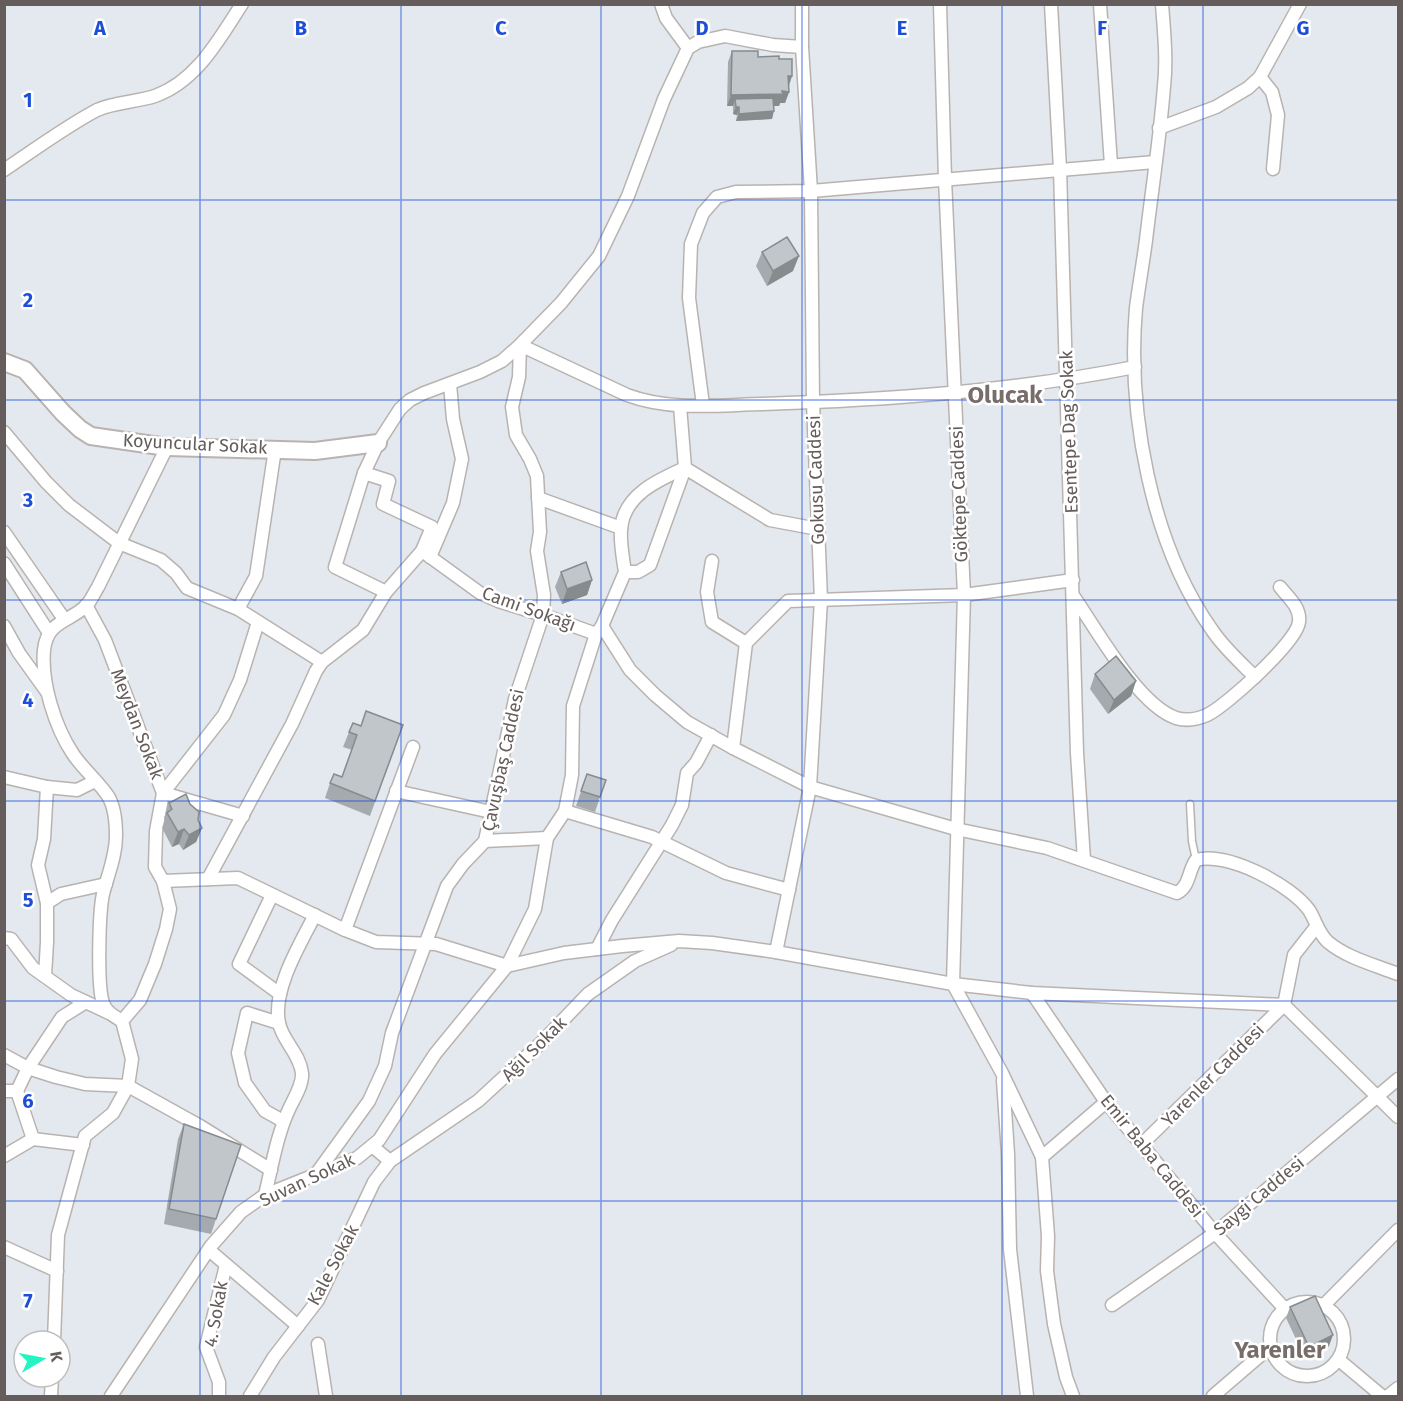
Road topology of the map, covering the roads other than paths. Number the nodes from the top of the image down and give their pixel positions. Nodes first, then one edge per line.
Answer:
1 (242, 4) edge
2 (661, 4) edge
3 (802, 4) edge
4 (940, 4) edge
5 (1051, 4) edge
6 (1100, 4) edge
7 (1162, 4) edge
8 (1300, 4) edge
9 (802, 47) junction
10 (688, 48) junction
11 (1260, 77) junction
12 (1159, 128) junction
13 (1155, 162) junction
14 (1111, 165) junction
15 (1060, 169) junction
16 (4, 170) edge
17 (1273, 170) dead end
18 (945, 179) junction
19 (811, 191) junction
20 (520, 345) junction
21 (4, 362) edge
22 (1135, 368) junction
23 (1067, 380) junction
24 (450, 384) junction
25 (955, 392) junction
26 (813, 402) junction
27 (703, 405) junction
28 (680, 406) junction
29 (4, 432) edge
30 (378, 443) junction
31 (167, 447) junction
32 (275, 449) junction
33 (685, 468) junction
34 (364, 473) junction
35 (538, 498) junction
36 (621, 528) junction
37 (818, 529) junction
38 (4, 532) edge
39 (119, 543) junction
40 (426, 554) junction
41 (712, 561) dead end
42 (4, 563) edge
43 (625, 572) junction
44 (1073, 580) junction
45 (1280, 587) dead end
46 (386, 592) junction
47 (964, 595) junction
48 (1074, 596) junction
49 (821, 600) junction
50 (86, 606) junction
51 (238, 609) junction
52 (543, 615) junction
53 (64, 619) junction
54 (258, 622) junction
55 (5, 627) edge
56 (599, 630) junction
57 (49, 633) junction
58 (746, 643) junction
59 (322, 662) junction
60 (1255, 677) junction
61 (50, 695) junction
62 (711, 735) junction
63 (412, 747) dead end
64 (733, 748) junction
65 (4, 777) edge
66 (94, 781) junction
67 (810, 787) junction
68 (47, 788) junction
69 (396, 791) junction
70 (163, 793) junction
71 (1190, 804) dead end
72 (565, 811) junction
73 (491, 812) junction
74 (243, 816) junction
75 (956, 829) junction
76 (547, 838) junction
77 (486, 841) junction
78 (662, 842) junction
79 (1084, 860) junction
80 (1196, 860) junction
81 (208, 879) junction
82 (163, 881) junction
83 (106, 884) junction
84 (789, 890) junction
85 (272, 895) junction
86 (47, 903) junction
87 (315, 915) junction
88 (1316, 927) junction
89 (345, 930) junction
90 (4, 938) edge
91 (679, 941) junction
92 (425, 943) junction
93 (597, 949) junction
94 (776, 952) junction
95 (507, 966) junction
96 (1398, 974) edge
97 (45, 976) junction
98 (953, 984) junction
99 (1032, 993) junction
100 (280, 994) junction
101 (86, 1002) junction
102 (1284, 1005) junction
103 (110, 1013) junction
104 (122, 1021) junction
105 (279, 1023) junction
106 (4, 1055) edge
107 (28, 1068) junction
108 (1002, 1073) junction
109 (1398, 1079) edge
110 (128, 1086) junction
111 (11, 1091) edge
112 (1379, 1096) junction
113 (1106, 1102) junction
114 (1398, 1117) edge
115 (283, 1121) junction
116 (33, 1139) junction
117 (1142, 1144) junction
118 (82, 1145) junction
119 (372, 1146) junction
120 (4, 1156) edge
121 (1042, 1157) junction
122 (390, 1161) junction
123 (271, 1170) junction
124 (314, 1177) junction
125 (265, 1195) junction
126 (1398, 1230) edge
127 (1215, 1233) junction
128 (4, 1247) edge
129 (209, 1250) junction
130 (226, 1265) junction
131 (57, 1271) junction
132 (1112, 1305) dead end
133 (1324, 1305) junction
134 (1285, 1309) junction
135 (298, 1326) junction
136 (55, 1329) edge
137 (318, 1344) dead end
138 (1270, 1347) junction
139 (1339, 1360) junction
140 (1398, 1388) edge
141 (111, 1396) edge
142 (219, 1396) edge
143 (250, 1396) edge
144 (326, 1396) edge
145 (1027, 1396) edge
146 (1073, 1396) edge
147 (1212, 1396) edge
148 (1382, 1396) edge
149 (1388, 1396) edge

1 - 16 street
2 - 10 street
3 - 9 street, Gokusu Caddesi
4 - 18 street, Göktepe Caddesi
5 - 15 street, Esentepe Dag Sokak
6 - 14 street
7 - 12 street
8 - 11 street
9 - 10 street
9 - 19 street, Gokusu Caddesi
10 - 20 street
11 - 12 street
11 - 17 street
12 - 13 street
13 - 14 street
13 - 22 street
14 - 15 street
15 - 18 street
15 - 23 street, Esentepe Dag Sokak
18 - 19 street
18 - 25 street, Göktepe Caddesi
19 - 26 street, Gokusu Caddesi
19 - 27 street
20 - 24 street
20 - 28 street
20 - 35 street, Çavuşbaş Caddesi
21 - 31 street, Koyuncular Sokak
22 - 23 street
22 - 60 street
23 - 25 street
23 - 44 street, Esentepe Dag Sokak
24 - 30 street
24 - 40 street
25 - 26 street
25 - 47 street, Göktepe Caddesi
26 - 27 street
26 - 37 street, Gokusu Caddesi
27 - 28 street
28 - 33 street
29 - 39 street
30 - 32 street, Koyuncular Sokak
30 - 34 street
31 - 32 street, Koyuncular Sokak
31 - 39 street
32 - 51 street
33 - 36 street
33 - 37 street
33 - 43 street
34 - 40 street
34 - 46 street
35 - 36 street
35 - 52 street, Çavuşbaş Caddesi
36 - 43 street
37 - 49 street, Gokusu Caddesi
38 - 53 street
39 - 50 street
39 - 51 street
40 - 46 street
40 - 52 street, Cami Sokağı
41 - 58 street
42 - 57 street
43 - 56 street
44 - 47 street
44 - 48 street, Esentepe Dag Sokak
45 - 60 street
46 - 59 street
47 - 49 street
47 - 75 street, Göktepe Caddesi
48 - 60 street
48 - 79 street, Esentepe Dag Sokak
49 - 58 street
49 - 67 street, Gokusu Caddesi
50 - 53 street
50 - 70 street, Meydan Sokak
51 - 54 street
52 - 56 street, Cami Sokağı
52 - 73 street, Çavuşbaş Caddesi
53 - 57 street
54 - 59 street
54 - 70 street
55 - 61 street
56 - 62 street
56 - 72 street
57 - 61 street
58 - 64 street
59 - 74 street
61 - 66 street
62 - 64 street
62 - 78 street
63 - 69 street
64 - 67 street
65 - 68 street
66 - 68 street
66 - 83 street
67 - 75 street
67 - 84 street, Gokusu Caddesi
68 - 86 street
69 - 73 street
69 - 89 street
70 - 74 street
70 - 82 street, Meydan Sokak
71 - 80 lane
72 - 76 street
72 - 78 street
73 - 77 street, Çavuşbaş Caddesi
74 - 81 street
75 - 79 street
75 - 98 street, Göktepe Caddesi
76 - 77 street
76 - 95 street, Suvan Sokak
77 - 92 street, Çavuşbaş Caddesi
78 - 84 street
78 - 93 street
79 - 80 street
80 - 88 street
81 - 82 street
81 - 85 street
82 - 104 street, Meydan Sokak
83 - 86 street
83 - 103 street
84 - 94 street, Gokusu Caddesi
85 - 87 street
85 - 100 street
86 - 97 street
87 - 89 street
87 - 100 street
88 - 96 street
88 - 102 street
89 - 92 street
90 - 97 street
91 - 93 street
91 - 94 street
91 - 122 street, Ağıl Sokak
92 - 95 street
92 - 124 street, Çavuşbaş Caddesi
93 - 95 street
94 - 98 street
95 - 119 street, Suvan Sokak
97 - 101 street
98 - 99 street
98 - 108 street
99 - 102 street
99 - 113 street, Emir Baba Caddesi
100 - 105 street
101 - 103 street
101 - 107 street
102 - 112 street
102 - 117 street, Yarenler Caddesi
103 - 104 street
104 - 110 street
105 - 115 street
105 - 115 street
106 - 107 street
107 - 110 street
107 - 111 street
108 - 121 street
108 - 145 street
109 - 112 street, Saygi Caddesi
110 - 118 street
110 - 123 street
111 - 116 street
112 - 114 street
112 - 127 street, Saygi Caddesi
113 - 117 street, Emir Baba Caddesi
113 - 121 street
115 - 123 street
116 - 118 street
116 - 120 street
117 - 127 street, Emir Baba Caddesi
118 - 131 street
119 - 122 street
119 - 124 street, Suvan Sokak
121 - 146 street
122 - 135 street, Kale Sokak
123 - 125 street
124 - 125 street, Suvan Sokak
125 - 129 street, Suvan Sokak
126 - 133 street
127 - 132 street, Saygi Caddesi
127 - 134 street, Emir Baba Caddesi
128 - 131 street
129 - 130 street
129 - 141 street, Suvan Sokak
130 - 135 street
130 - 142 street, 4. Sokak
131 - 136 street
133 - 134 street
133 - 139 street
134 - 138 street
135 - 143 street, Kale Sokak
137 - 144 street
138 - 139 street
138 - 147 street
139 - 148 street
140 - 149 street

